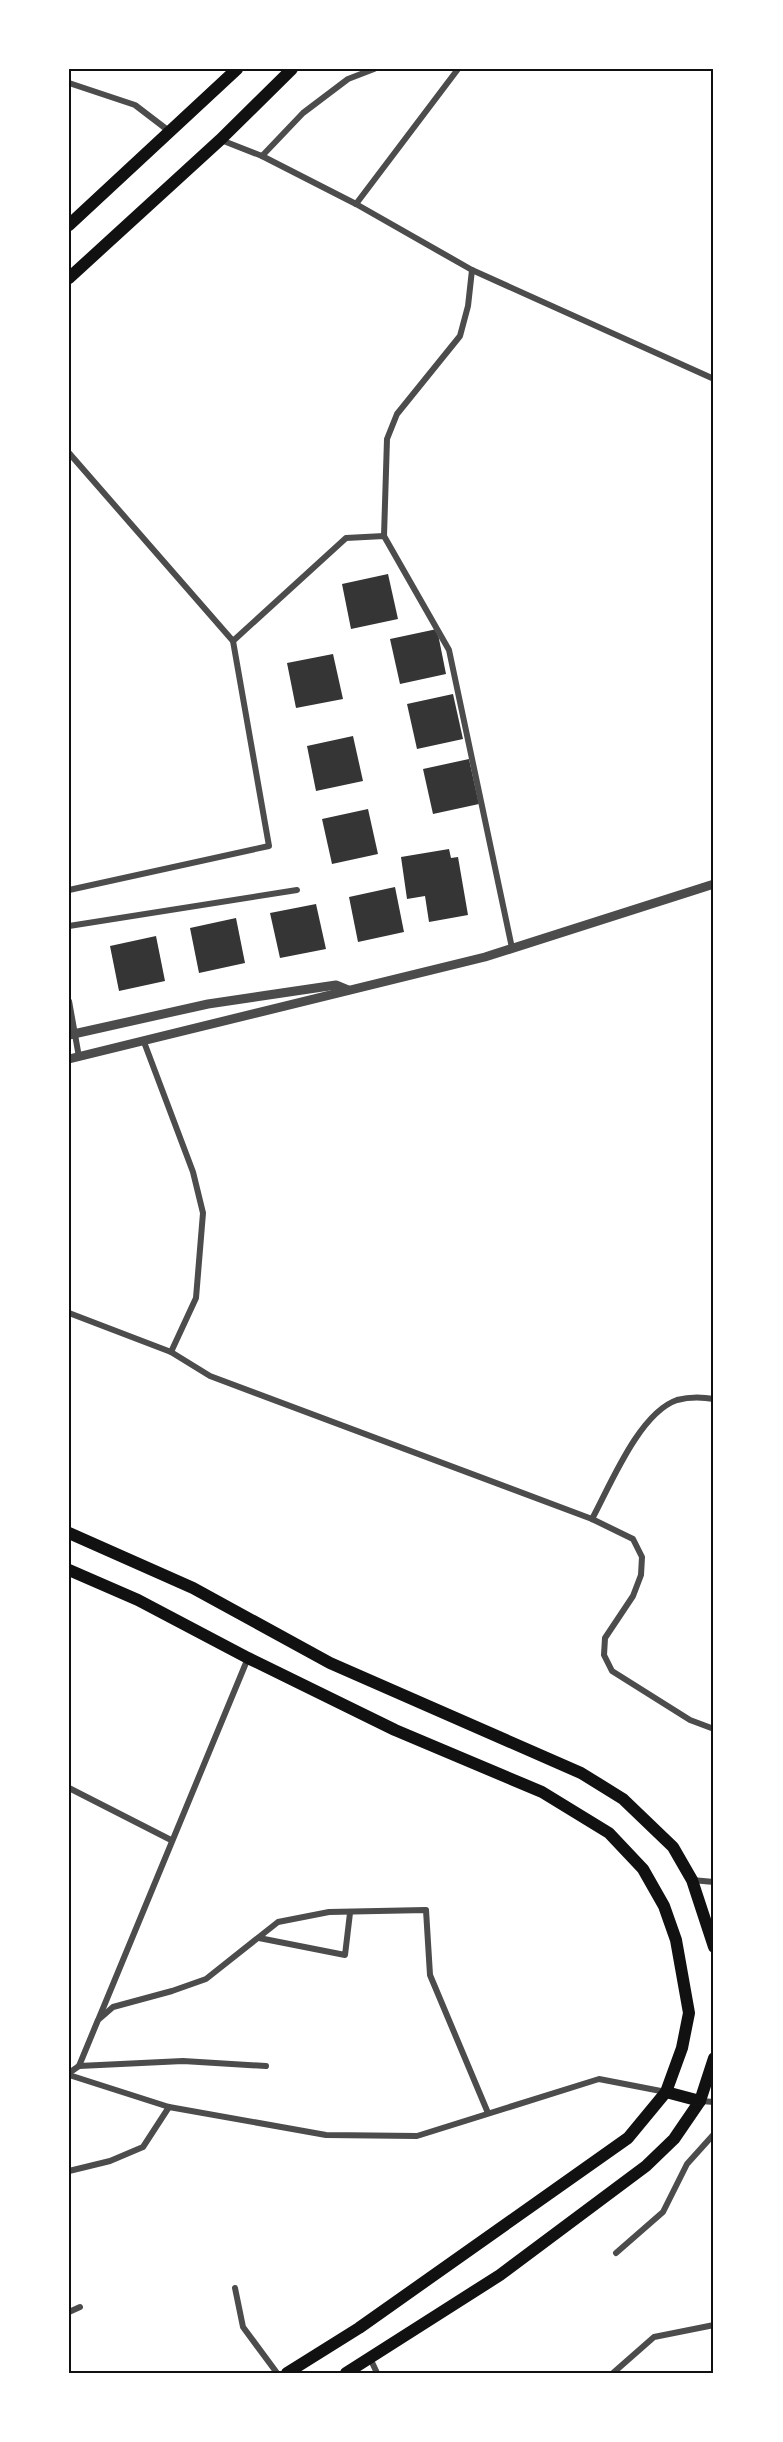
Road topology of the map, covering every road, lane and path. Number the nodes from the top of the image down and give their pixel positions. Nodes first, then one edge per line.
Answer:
1 (237, 69) edge
2 (292, 69) edge
3 (374, 69) edge
4 (458, 69) edge
5 (69, 83) edge
6 (169, 131) junction
7 (220, 140) junction
8 (262, 156) junction
9 (356, 204) junction
10 (69, 225) edge
11 (472, 270) junction
12 (69, 278) edge
13 (714, 379) edge
14 (69, 453) edge
15 (384, 536) junction
16 (233, 641) junction
17 (714, 884) edge
18 (69, 890) edge
19 (297, 890) dead end
20 (69, 926) edge
21 (512, 948) junction
22 (348, 990) junction
23 (69, 1001) edge
24 (72, 1035) edge
25 (144, 1042) junction
26 (74, 1058) edge
27 (69, 1313) edge
28 (171, 1352) junction
29 (714, 1399) edge
30 (592, 1519) junction
31 (69, 1533) edge
32 (69, 1570) edge
33 (248, 1658) junction
34 (714, 1729) edge
35 (69, 1788) edge
36 (171, 1840) junction
37 (692, 1880) junction
38 (714, 1882) edge
39 (350, 1913) junction
40 (260, 1938) junction
41 (714, 1947) edge
42 (98, 2020) junction
43 (714, 2058) edge
44 (79, 2066) junction
45 (266, 2066) dead end
46 (69, 2074) edge
47 (666, 2092) junction
48 (700, 2101) junction
49 (714, 2102) edge
50 (169, 2107) junction
51 (488, 2113) junction
52 (714, 2134) edge
53 (69, 2171) edge
54 (616, 2253) dead end
55 (235, 2288) dead end
56 (80, 2307) dead end
57 (69, 2312) edge
58 (714, 2325) edge
59 (370, 2357) junction
60 (277, 2373) edge
61 (287, 2373) edge
62 (346, 2373) edge
63 (377, 2373) edge
64 (613, 2373) edge

1 - 6 main road
2 - 7 main road
3 - 8 street
4 - 9 street
5 - 6 street
6 - 10 main road
7 - 8 street
7 - 12 main road
8 - 9 street
9 - 11 street
11 - 13 street
11 - 15 street
14 - 16 street
15 - 16 street
15 - 21 street
16 - 18 street
17 - 21 street
19 - 20 street
21 - 22 street
22 - 24 street
22 - 25 street
23 - 24 street
24 - 26 street
25 - 26 street
25 - 28 street
27 - 28 street
28 - 30 street
29 - 30 street
30 - 34 street
31 - 37 main road
32 - 33 main road
33 - 36 street
33 - 47 main road
35 - 36 street
36 - 42 street
37 - 38 street
37 - 41 main road
39 - 40 street
39 - 40 street
39 - 51 street
40 - 42 street
42 - 44 street
43 - 48 main road
44 - 45 street
44 - 46 street
46 - 50 street
47 - 48 main road
47 - 51 street
47 - 61 main road
48 - 49 street
48 - 59 main road
50 - 51 street
50 - 53 street
52 - 54 street
55 - 60 street
56 - 57 street
58 - 64 street
59 - 62 main road
59 - 63 street

